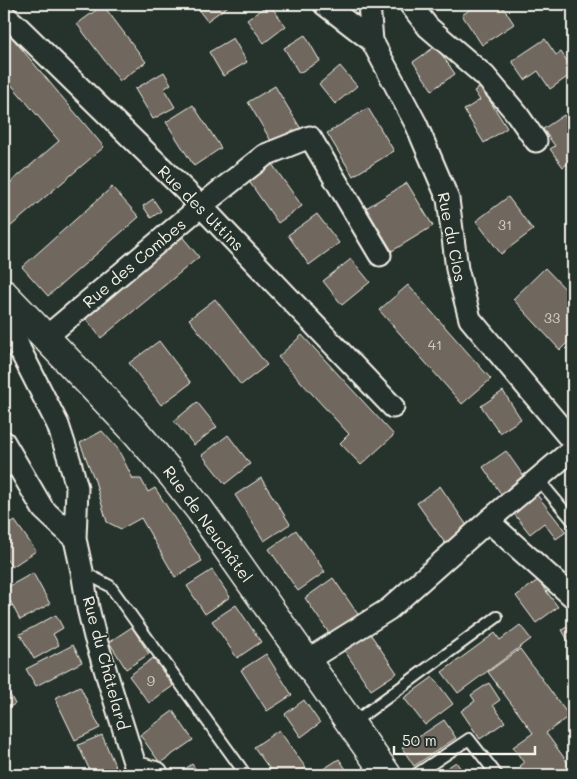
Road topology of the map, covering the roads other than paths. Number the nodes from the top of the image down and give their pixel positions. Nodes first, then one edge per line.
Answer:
1 (324, 4) edge
2 (369, 4) edge
3 (410, 4) edge
4 (4, 15) edge
5 (372, 41) junction
6 (536, 141) dead end
7 (201, 206) junction
8 (380, 255) dead end
9 (4, 294) edge
10 (46, 337) junction
11 (393, 407) dead end
12 (4, 442) edge
13 (573, 442) edge
14 (573, 449) edge
15 (10, 469) edge
16 (538, 479) junction
17 (573, 521) edge
18 (488, 522) junction
19 (75, 539) junction
20 (82, 571) junction
21 (573, 597) edge
22 (497, 617) dead end
23 (306, 662) junction
24 (350, 724) junction
25 (137, 771) edge
26 (158, 775) edge
27 (246, 775) edge
28 (387, 775) edge
29 (415, 775) edge
30 (497, 775) edge

1 - 5 street, Rue du Clos
2 - 5 street
3 - 6 street
4 - 7 street, Rue des Uttins
5 - 13 street, Rue du Clos
7 - 8 street, Rue des Combes
7 - 10 street, Rue des Combes
7 - 11 street, Rue des Uttins
9 - 10 main road, Rue de Neuchâtel
9 - 19 street, Rue du Châtelard
10 - 23 main road, Rue de Neuchâtel
12 - 15 street
14 - 16 street
15 - 19 street
16 - 17 lane
16 - 18 street
18 - 21 street
18 - 23 street
19 - 20 street, Rue du Châtelard
20 - 25 street, Rue du Châtelard
20 - 27 lane
22 - 24 lane
23 - 24 main road, Rue de Neuchâtel
24 - 28 main road, Rue de Neuchâtel
25 - 26 street
29 - 30 lane

